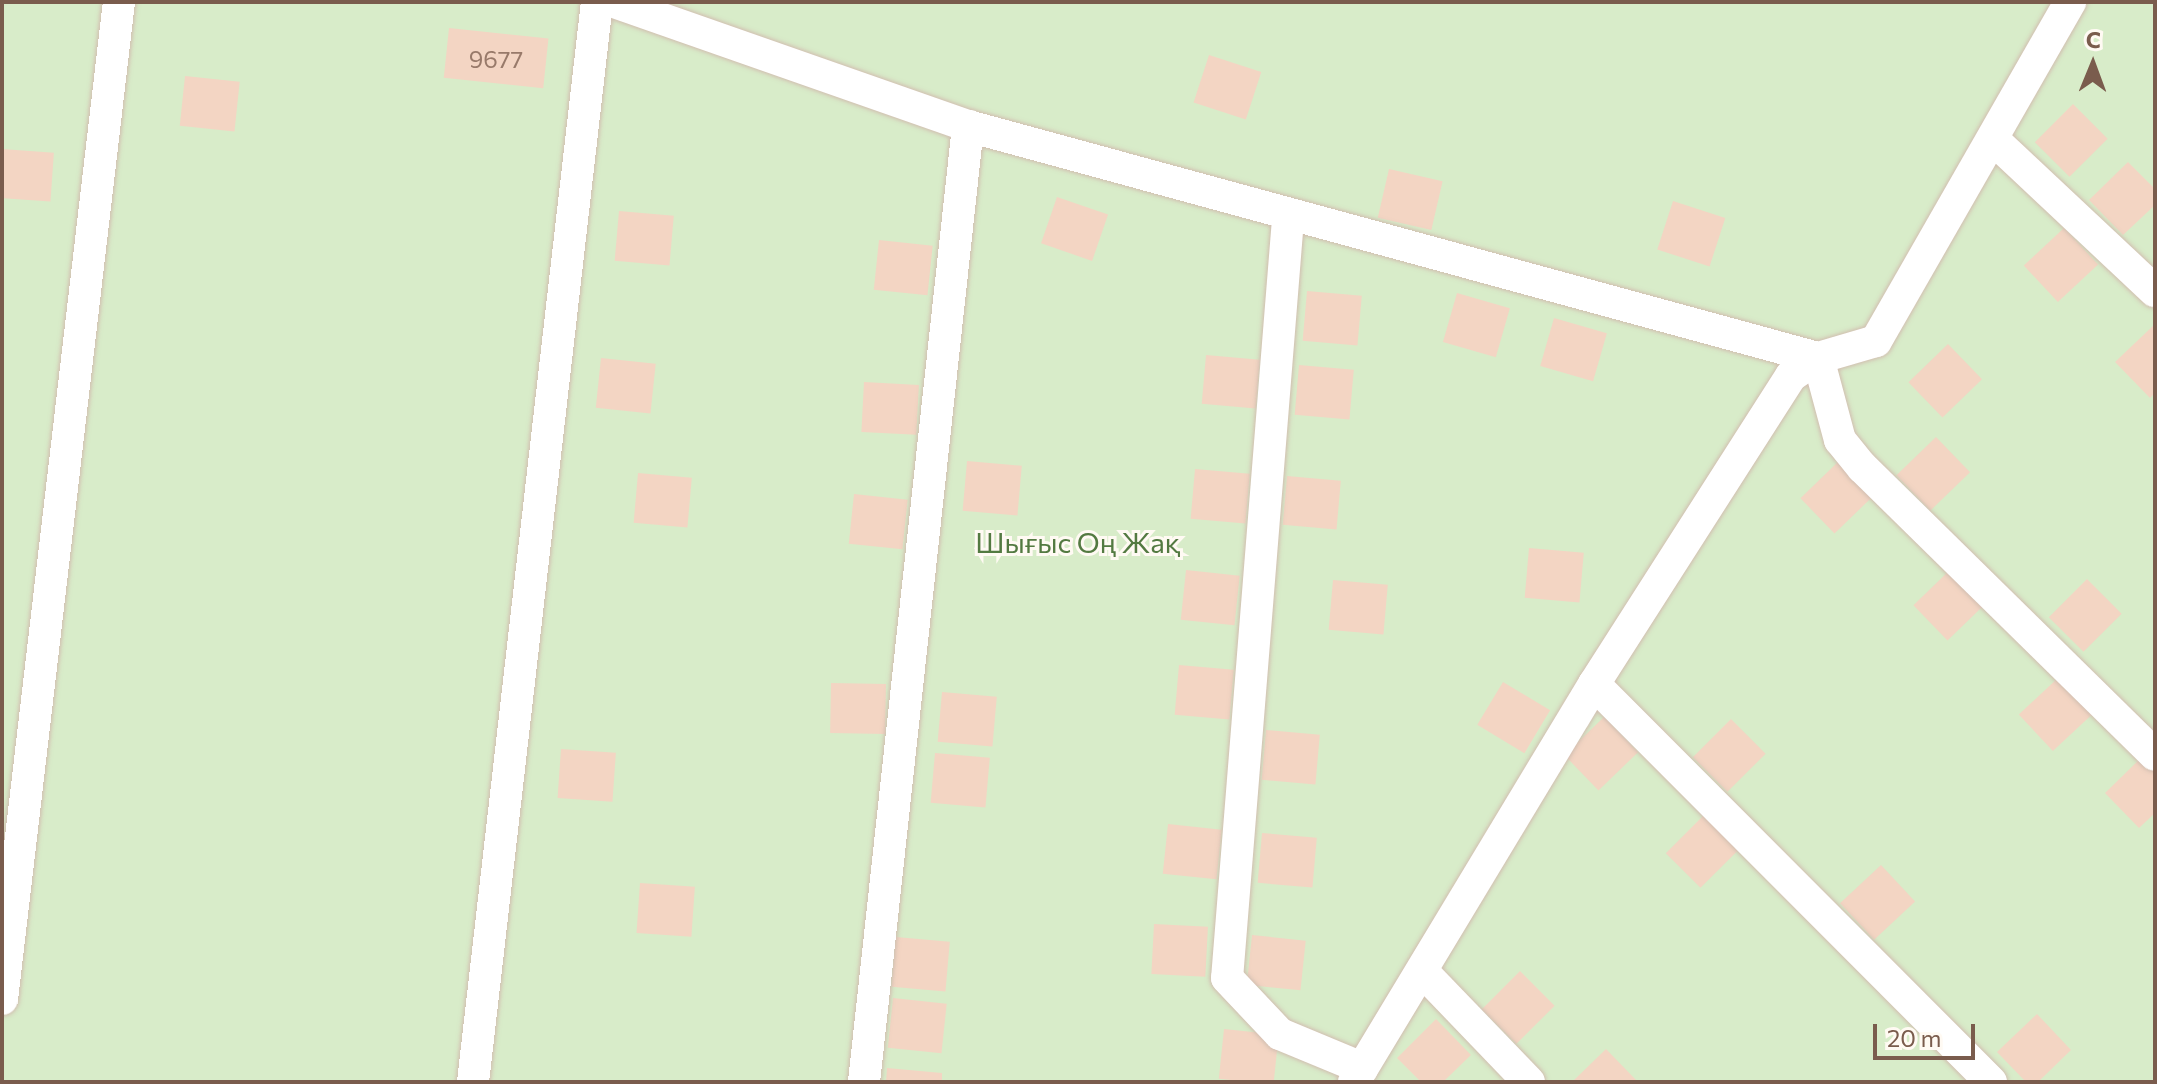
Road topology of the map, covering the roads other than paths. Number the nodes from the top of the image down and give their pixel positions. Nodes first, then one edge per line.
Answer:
1 (119, 2) edge
2 (597, 2) edge
3 (614, 2) edge
4 (2070, 2) edge
5 (968, 126) junction
6 (1994, 140) junction
7 (1288, 219) junction
8 (2155, 291) edge
9 (1818, 358) junction
10 (1594, 684) junction
11 (2155, 755) edge
12 (1425, 974) junction
13 (2, 999) edge
14 (1358, 1075) edge
15 (473, 1082) edge
16 (864, 1082) edge
17 (1529, 1082) edge
18 (1991, 1082) edge

1 - 13 street
2 - 15 street
3 - 5 street
4 - 6 street
5 - 7 street
5 - 16 street
6 - 8 street
6 - 9 street
7 - 9 street
7 - 14 street
9 - 10 street
9 - 11 street
10 - 12 street
10 - 18 street
12 - 14 street
12 - 17 street

